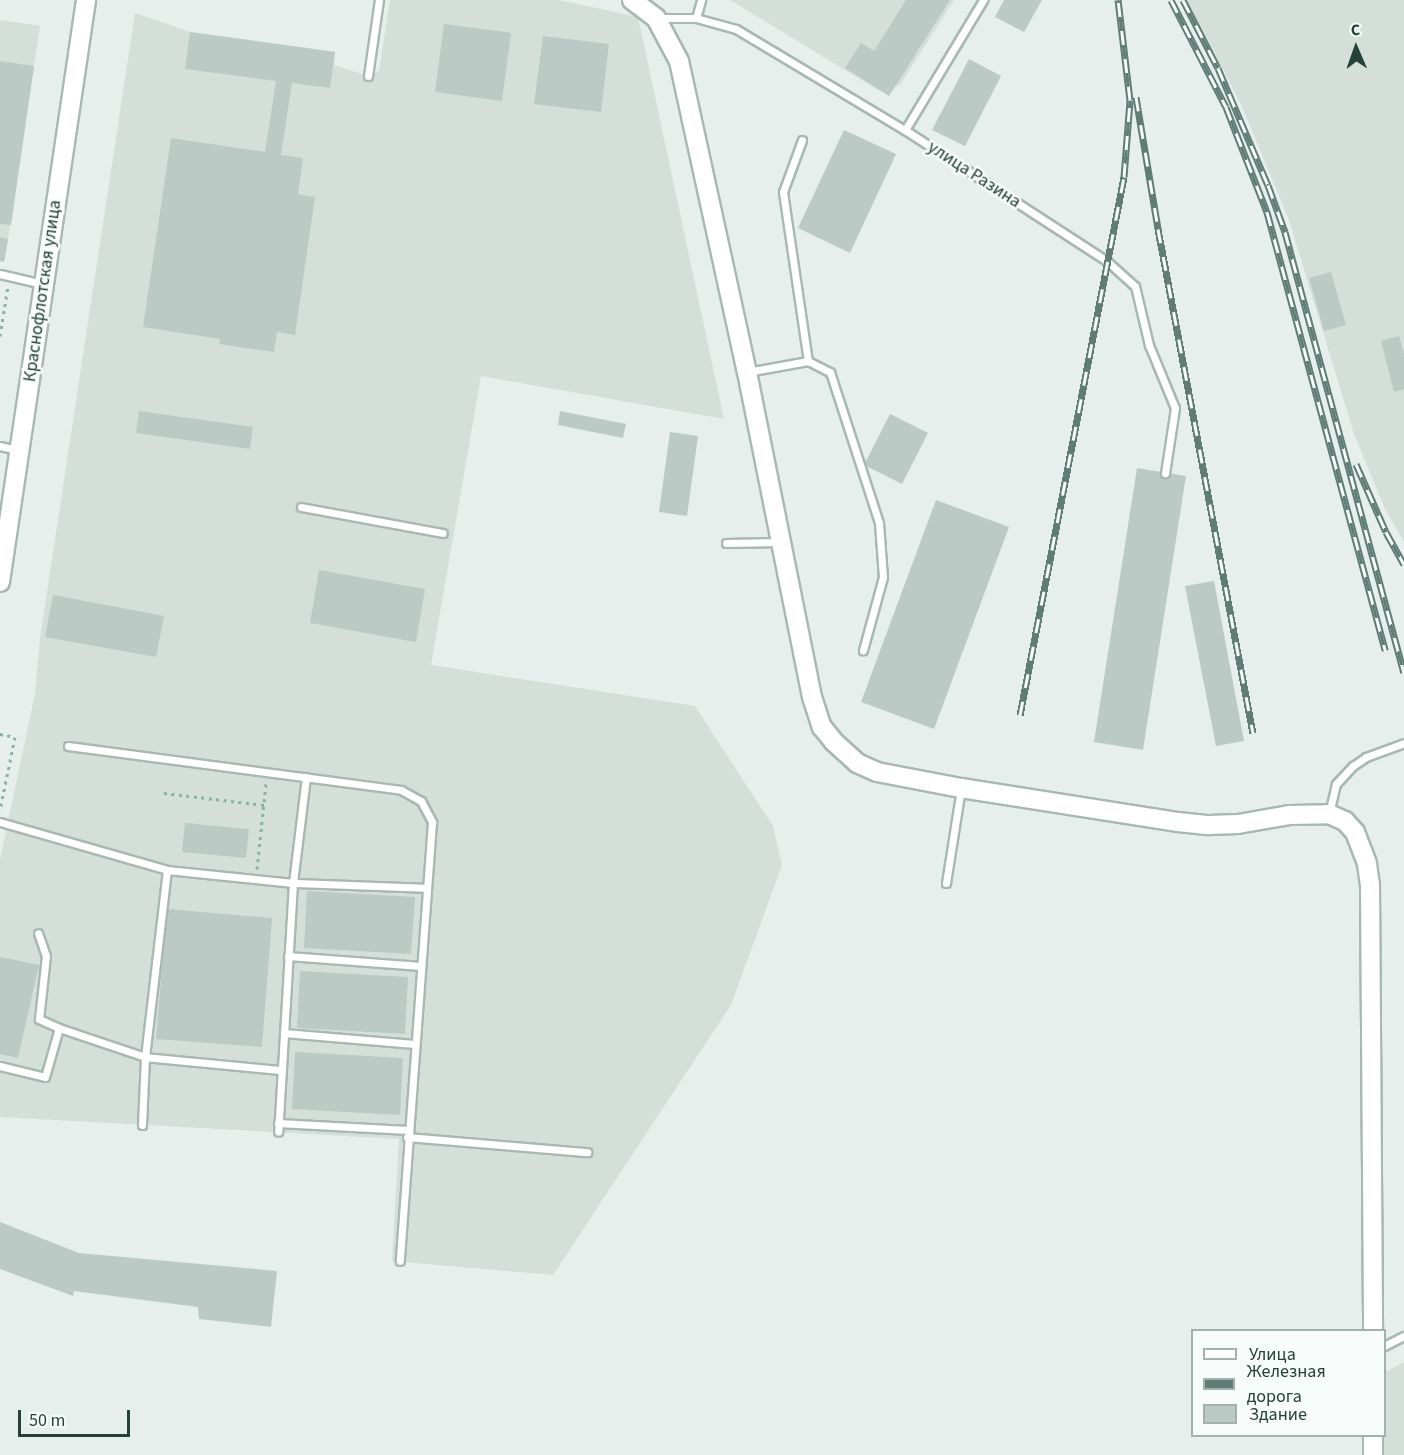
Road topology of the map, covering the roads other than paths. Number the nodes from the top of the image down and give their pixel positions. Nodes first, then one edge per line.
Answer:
1 (86, 0) edge
2 (379, 0) edge
3 (632, 0) edge
4 (701, 0) edge
5 (983, 0) edge
6 (656, 18) junction
7 (696, 18) junction
8 (368, 76) dead end
9 (905, 130) junction
10 (802, 140) dead end
11 (0, 274) edge
12 (43, 284) junction
13 (808, 361) junction
14 (747, 372) junction
15 (0, 446) edge
16 (21, 450) junction
17 (1165, 473) dead end
18 (301, 507) dead end
19 (443, 533) dead end
20 (781, 542) junction
21 (726, 543) dead end
22 (2, 557) edge
23 (0, 582) edge
24 (863, 650) dead end
25 (1404, 743) edge
26 (68, 746) dead end
27 (306, 777) junction
28 (961, 788) junction
29 (1329, 814) junction
30 (0, 822) edge
31 (167, 870) junction
32 (946, 883) dead end
33 (293, 884) junction
34 (427, 888) junction
35 (38, 933) dead end
36 (288, 956) junction
37 (421, 966) junction
38 (59, 1028) junction
39 (284, 1034) junction
40 (415, 1044) junction
41 (145, 1057) junction
42 (0, 1066) edge
43 (282, 1070) junction
44 (278, 1123) junction
45 (142, 1125) dead end
46 (278, 1132) dead end
47 (408, 1134) junction
48 (587, 1152) dead end
49 (400, 1261) dead end
50 (1373, 1329) edge
51 (1404, 1336) edge
52 (1386, 1345) edge
53 (1373, 1437) edge
54 (1373, 1455) edge

1 - 12 street, Краснофлотская улица
2 - 8 lane
3 - 6 street
4 - 7 lane
5 - 9 lane
6 - 7 lane, улица Разина
6 - 14 street
7 - 9 lane, улица Разина
9 - 17 lane, улица Разина
10 - 13 lane
11 - 12 lane
12 - 16 street, Краснофлотская улица
13 - 14 lane
13 - 24 lane
14 - 20 street
15 - 16 lane
16 - 22 street, Краснофлотская улица
18 - 19 lane
20 - 21 lane
20 - 28 street
22 - 23 street, Краснофлотская улица
25 - 29 lane
26 - 27 lane
27 - 33 lane
27 - 34 lane
28 - 29 street
28 - 32 lane
29 - 50 street
30 - 31 lane
31 - 33 lane
31 - 41 lane
33 - 34 lane
33 - 36 lane
34 - 37 lane
35 - 38 lane
36 - 37 lane
36 - 39 lane
37 - 40 lane
38 - 41 lane
38 - 42 lane
39 - 40 lane
39 - 43 lane
40 - 47 lane
41 - 43 lane
41 - 45 lane
43 - 44 lane
44 - 46 lane
44 - 47 lane
47 - 48 lane
47 - 49 lane
51 - 52 lane
53 - 54 street

